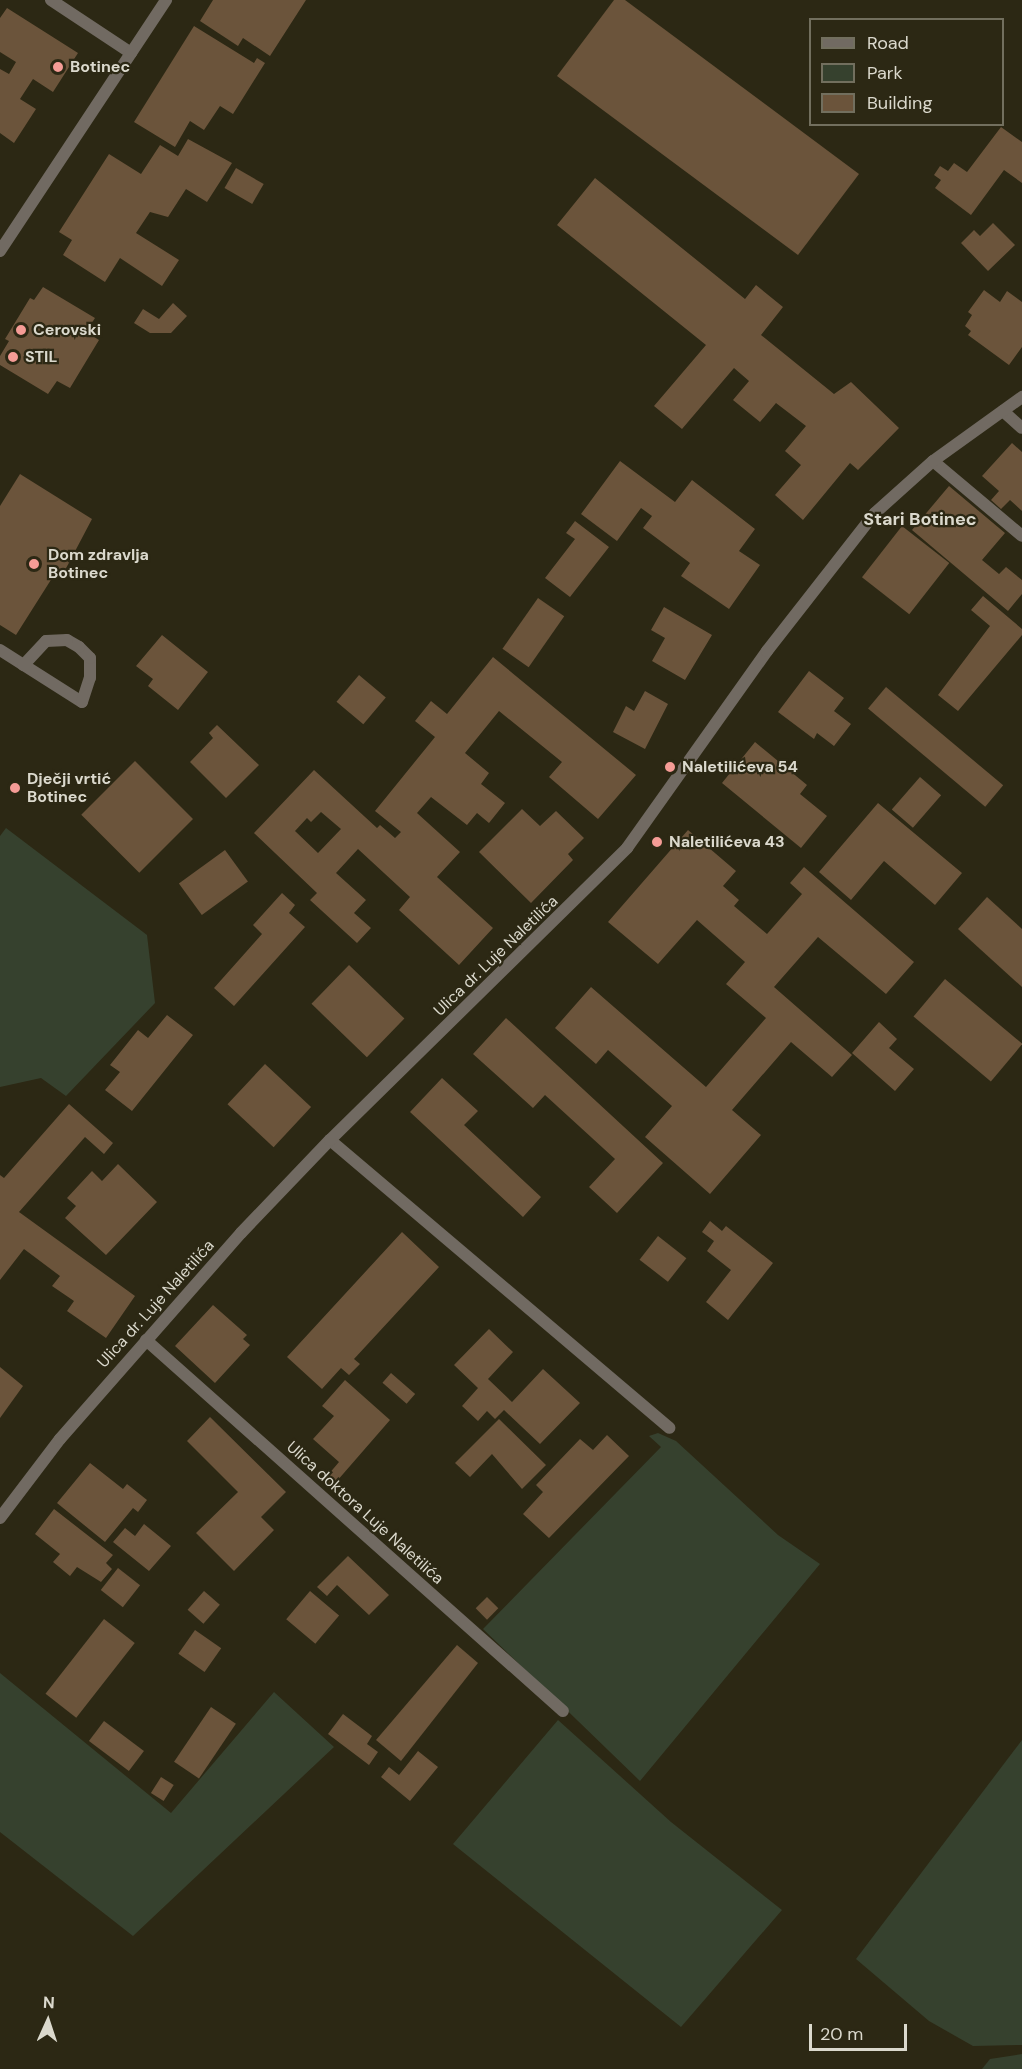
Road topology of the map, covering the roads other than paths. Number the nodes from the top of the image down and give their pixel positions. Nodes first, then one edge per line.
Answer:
1 (51, 0) edge
2 (166, 0) edge
3 (131, 53) junction
4 (0, 251) edge
5 (1022, 397) edge
6 (1003, 411) junction
7 (1022, 428) edge
8 (933, 461) junction
9 (1022, 536) edge
10 (0, 650) edge
11 (24, 665) junction
12 (330, 1140) junction
13 (146, 1340) junction
14 (669, 1428) dead end
15 (0, 1518) edge
16 (563, 1711) dead end

1 - 3 street
2 - 3 street
3 - 4 street
5 - 6 street, Ulica dr. Luje Naletilića
6 - 7 street
6 - 8 street, Ulica dr. Luje Naletilića
8 - 9 street
8 - 12 street, Ulica dr. Luje Naletilića
10 - 11 street
11 - 11 street
12 - 13 street, Ulica dr. Luje Naletilića
12 - 14 street
13 - 15 street, Ulica dr. Luje Naletilića
13 - 16 street, Ulica doktora Luje Naletilića

